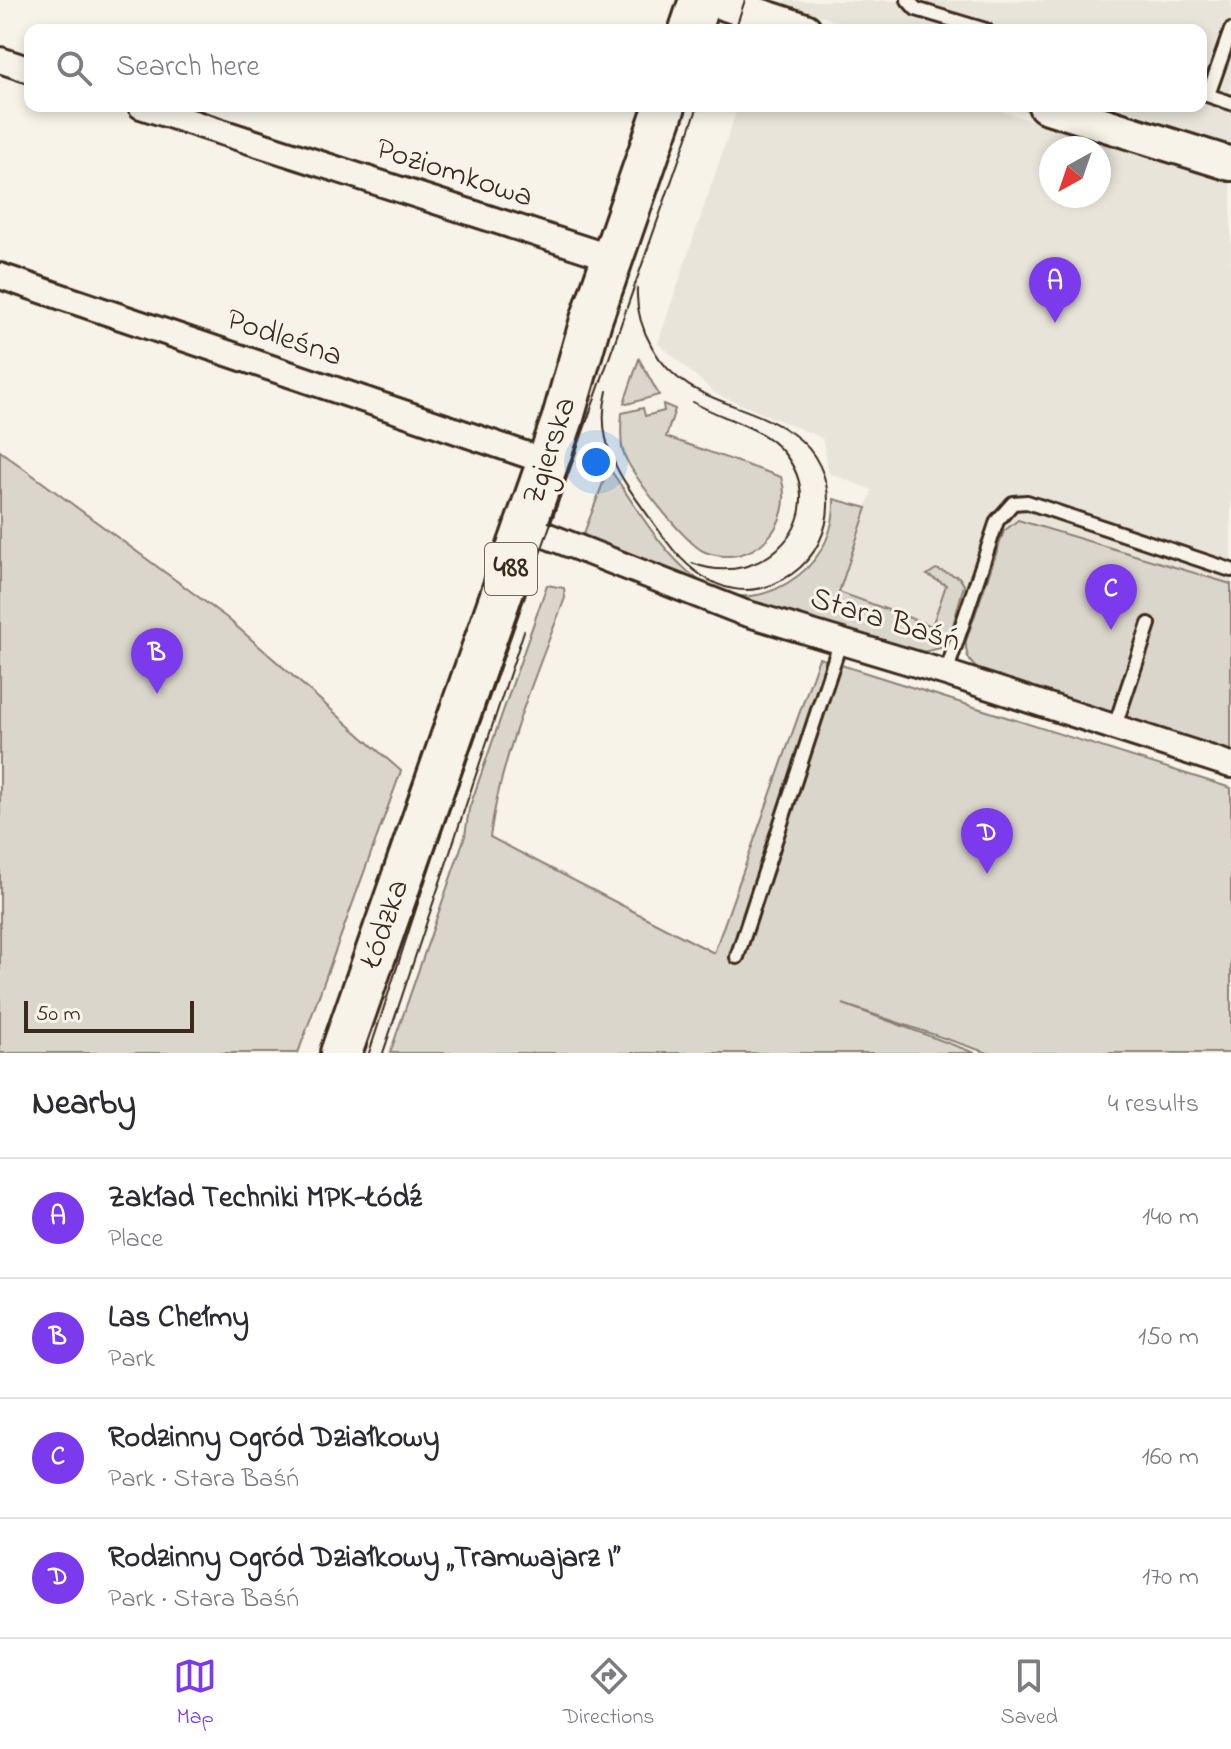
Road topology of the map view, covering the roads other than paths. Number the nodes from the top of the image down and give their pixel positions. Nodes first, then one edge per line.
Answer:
1 (700, 0) edge
2 (713, 0) edge
3 (908, 0) edge
4 (692, 24) edge
5 (787, 24) edge
6 (966, 24) edge
7 (1231, 30) edge
8 (0, 60) edge
9 (24, 68) edge
10 (1207, 89) edge
11 (1207, 95) edge
12 (1231, 103) edge
13 (160, 112) edge
14 (663, 112) edge
15 (1064, 112) edge
16 (1231, 164) edge
17 (612, 258) junction
18 (0, 276) edge
19 (548, 462) junction
20 (525, 527) junction
21 (1231, 570) edge
22 (1149, 624) dead end
23 (841, 640) junction
24 (946, 673) junction
25 (1115, 726) junction
26 (1231, 765) edge
27 (432, 795) joint
28 (737, 957) dead end
29 (341, 1053) edge

1 - 4 main road
2 - 5 street
3 - 6 lane
7 - 10 lane
8 - 9 street
11 - 12 lane
13 - 17 street, Poziomkowa
14 - 17 main road, Zgierska / 488
15 - 16 street
17 - 19 main road, Zgierska / 488
18 - 19 street, Podleśna
19 - 20 main road, Zgierska / 488
20 - 23 street, Stara Baśń
20 - 27 main road, Zgierska / 488
21 - 24 lane
22 - 25 lane
23 - 24 street, Stara Baśń
23 - 28 lane
24 - 25 street, Stara Baśń
25 - 26 street, Stara Baśń
27 - 29 main road, Łódzka / 488

